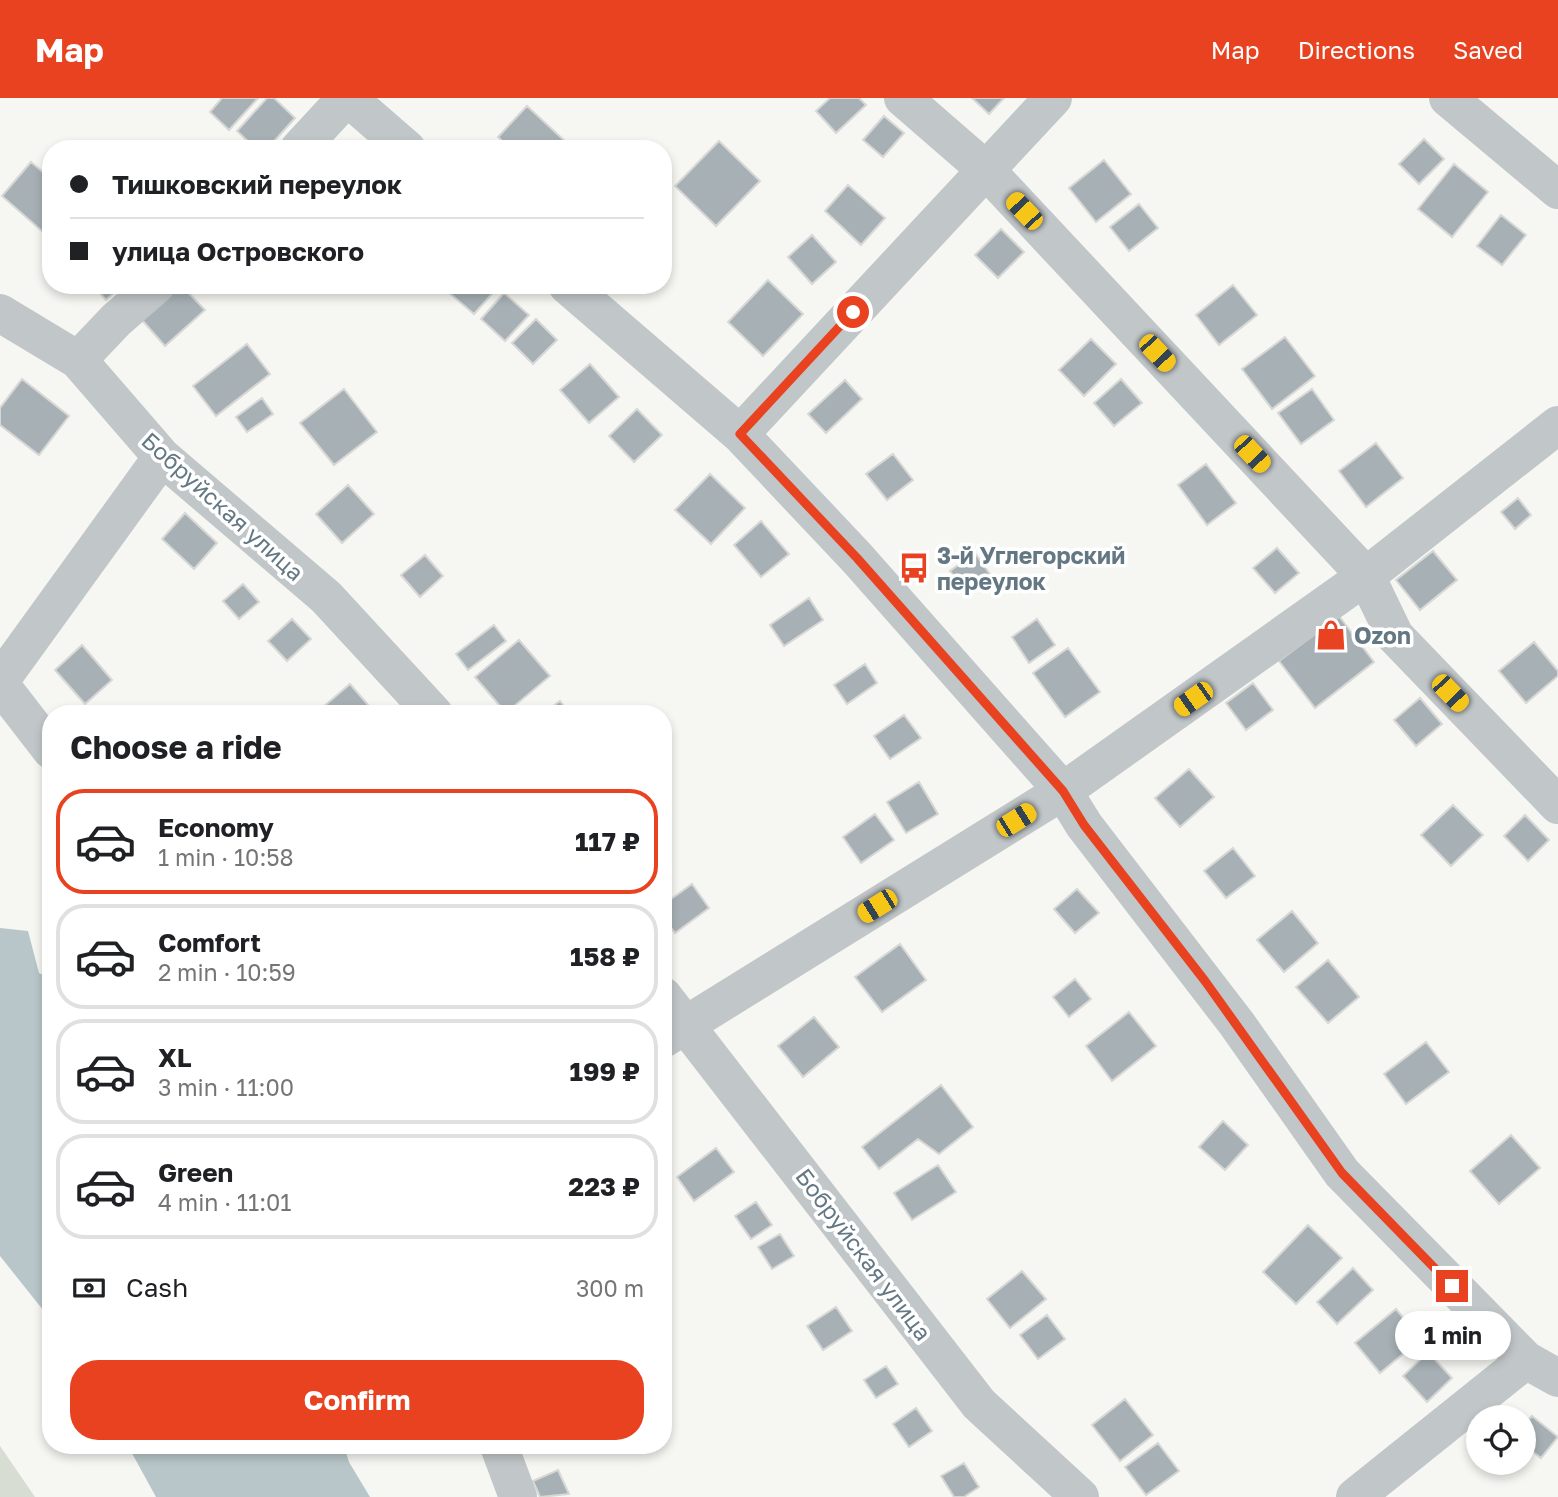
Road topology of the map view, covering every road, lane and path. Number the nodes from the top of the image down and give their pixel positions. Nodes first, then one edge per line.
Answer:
1 (347, 98) edge
2 (903, 98) edge
3 (1053, 98) edge
4 (1448, 98) edge
5 (307, 140) edge
6 (396, 140) edge
7 (986, 170) junction
8 (1558, 190) edge
9 (146, 294) edge
10 (577, 294) edge
11 (0, 313) edge
12 (78, 360) junction
13 (1558, 425) edge
14 (740, 434) junction
15 (162, 457) junction
16 (1366, 576) junction
17 (0, 682) edge
18 (426, 705) edge
19 (42, 738) edge
20 (1063, 791) junction
21 (1558, 806) edge
22 (672, 1019) edge
23 (672, 1021) edge
24 (1542, 1369) edge
25 (502, 1454) edge
26 (518, 1497) edge
27 (1080, 1497) edge
28 (1355, 1497) edge

1 - 5 street
1 - 6 street
2 - 7 street
3 - 7 street
4 - 8 street
7 - 14 street
7 - 16 street
9 - 12 street
10 - 14 street
11 - 12 street, Бобруйская улица
12 - 15 street, Бобруйская улица
13 - 16 street
14 - 20 street
15 - 17 street
15 - 18 street, Бобруйская улица
16 - 20 street
16 - 21 street
17 - 19 street
20 - 22 street
20 - 24 street
23 - 27 street, Бобруйская улица
24 - 28 street
25 - 26 street

